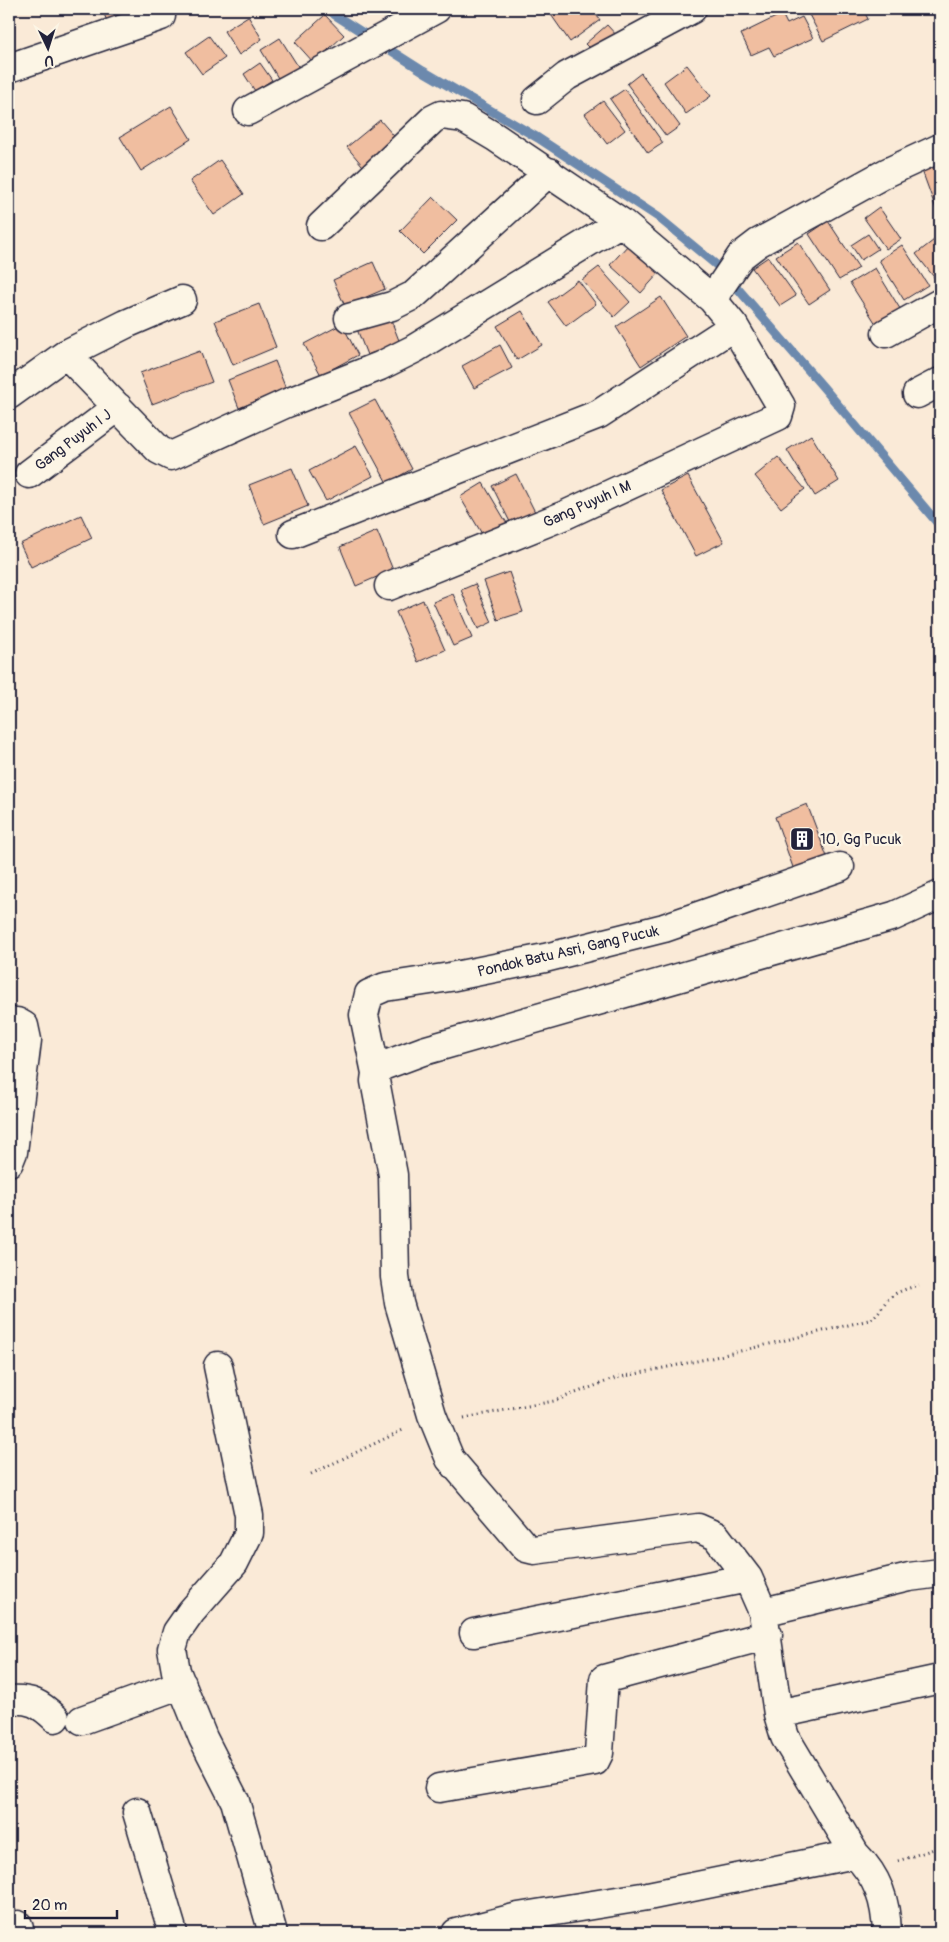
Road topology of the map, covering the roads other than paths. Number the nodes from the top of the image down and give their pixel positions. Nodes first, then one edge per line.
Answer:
1 (692, 9) edge
2 (431, 12) edge
3 (161, 16) dead end
4 (9, 68) edge
5 (537, 100) dead end
6 (248, 110) dead end
7 (940, 148) edge
8 (549, 172) junction
9 (622, 222) junction
10 (321, 226) dead end
11 (717, 292) junction
12 (182, 300) dead end
13 (940, 302) edge
14 (350, 318) dead end
15 (734, 326) junction
16 (886, 333) dead end
17 (66, 354) junction
18 (9, 395) edge
19 (118, 407) junction
20 (29, 474) dead end
21 (293, 534) dead end
22 (388, 586) dead end
23 (840, 867) dead end
24 (940, 895) edge
25 (9, 1022) edge
26 (376, 1073) junction
27 (9, 1162) edge
28 (218, 1366) dead end
29 (940, 1573) edge
30 (748, 1578) junction
31 (765, 1623) junction
32 (474, 1633) dead end
33 (177, 1668) junction
34 (940, 1679) edge
35 (9, 1700) edge
36 (778, 1714) junction
37 (55, 1718) dead end
38 (82, 1720) dead end
39 (438, 1788) dead end
40 (137, 1812) dead end
41 (863, 1862) junction
42 (174, 1933) edge
43 (273, 1933) edge
44 (456, 1933) edge
45 (887, 1933) edge

1 - 5 street
2 - 6 street
3 - 4 street
7 - 11 street
8 - 9 street
8 - 10 street
8 - 14 street
9 - 11 street
9 - 19 street
11 - 15 street
12 - 17 street
13 - 16 street
15 - 21 street
15 - 22 street, Gang Puyuh I M
17 - 18 street
17 - 19 street
19 - 20 street, Gang Puyuh I J
23 - 26 street, Pondok Batu Asri, Gang Pucuk
24 - 26 street
25 - 27 street
26 - 30 street
28 - 33 street
29 - 31 street
30 - 31 street
30 - 32 street
31 - 36 street
31 - 39 street
33 - 38 street
33 - 43 street
34 - 36 street
35 - 37 street
36 - 41 street
40 - 42 street
41 - 44 street
41 - 45 street

